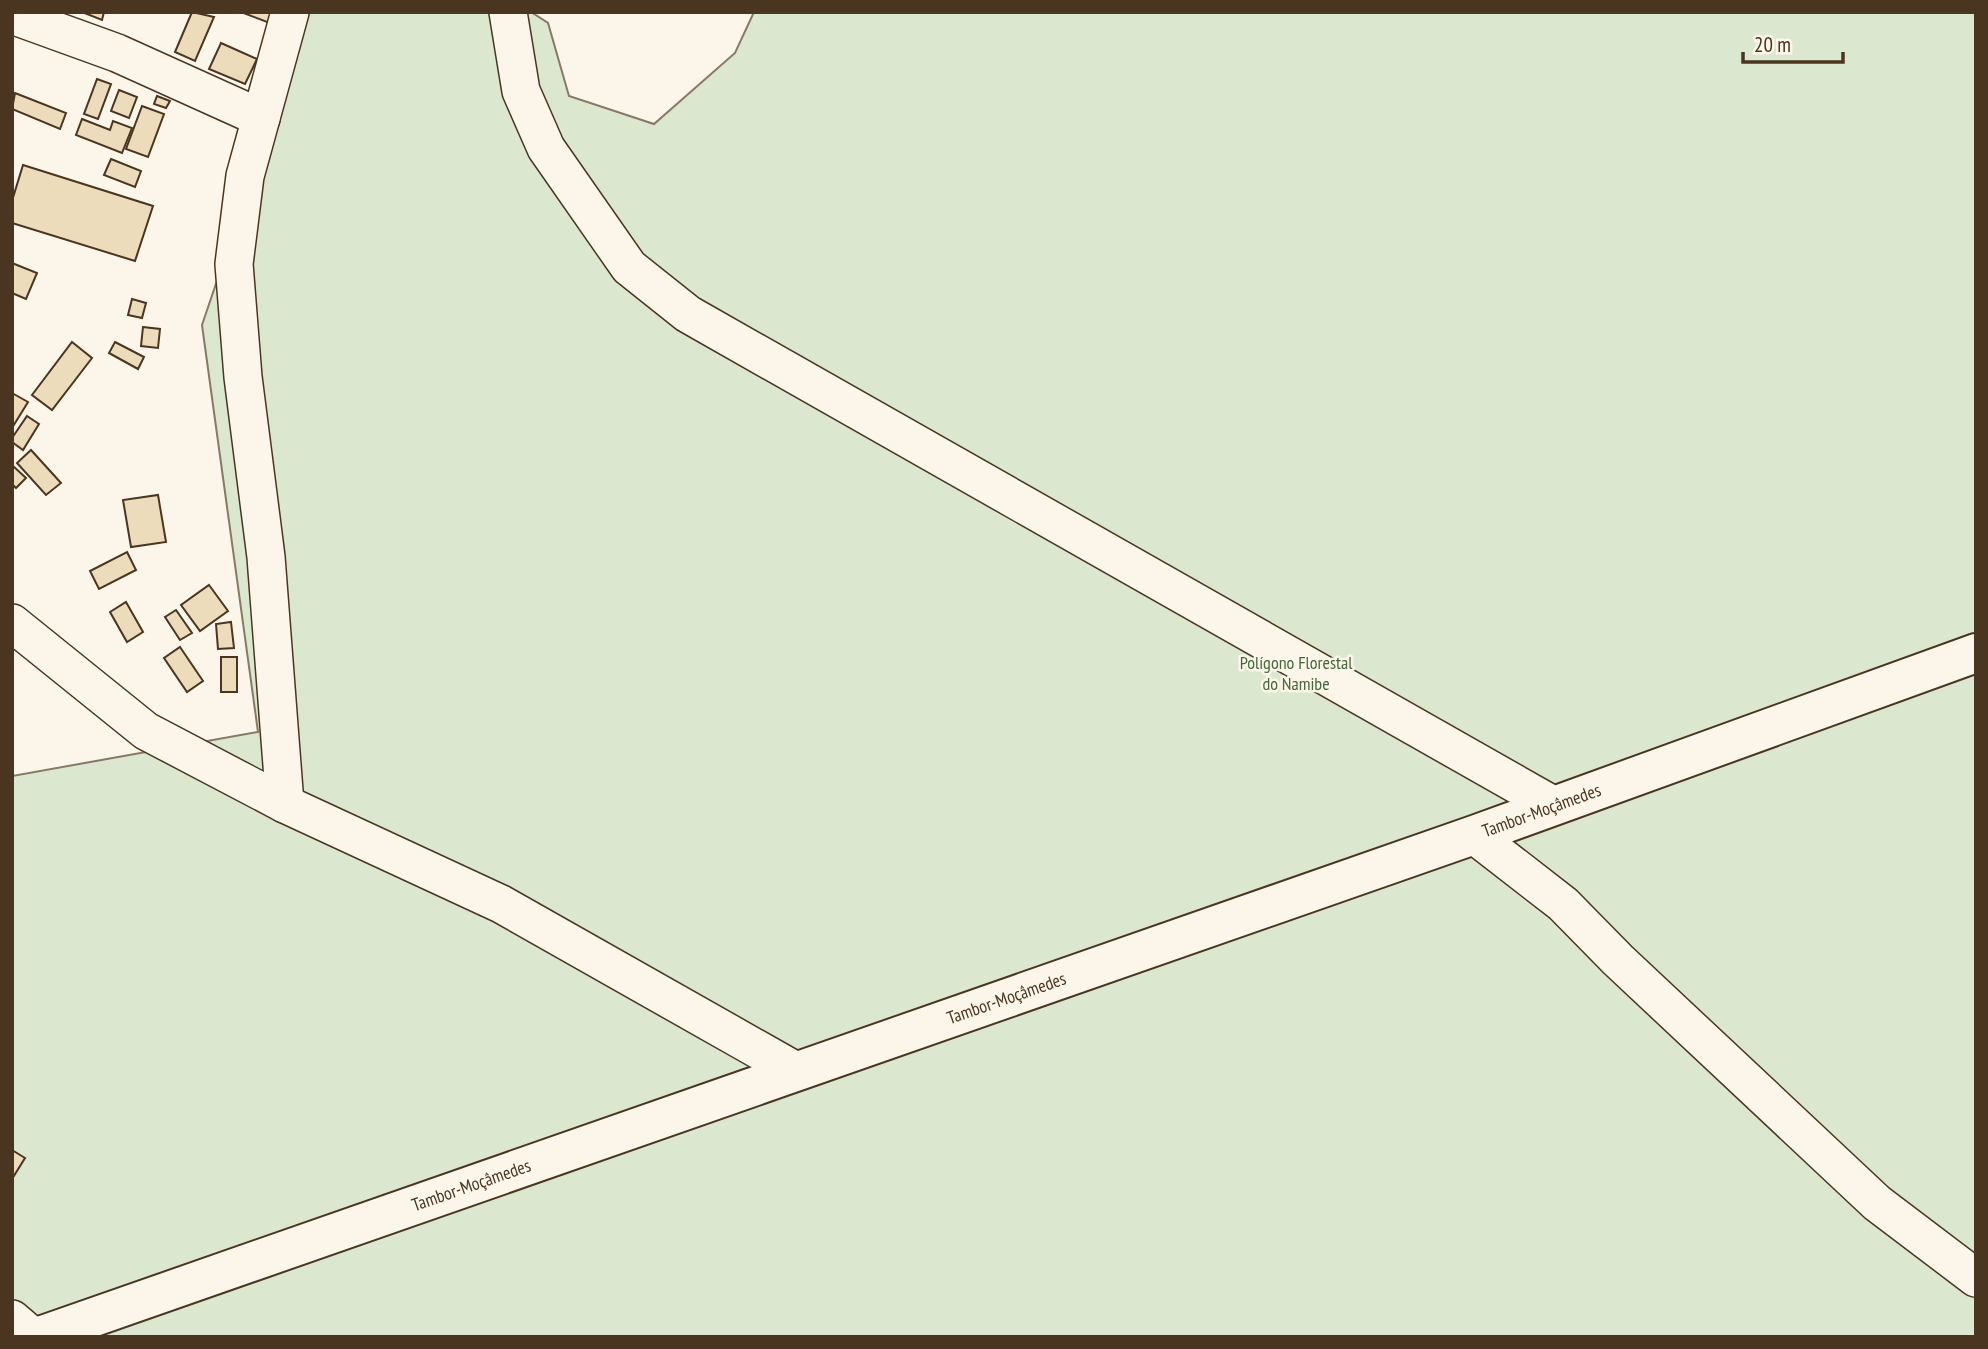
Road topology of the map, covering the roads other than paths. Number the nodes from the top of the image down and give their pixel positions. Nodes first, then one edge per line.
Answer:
1 (290, 12) edge
2 (508, 12) edge
3 (21, 15) edge
4 (261, 118) junction
5 (12, 623) edge
6 (1976, 653) edge
7 (285, 804) junction
8 (1551, 804) junction
9 (1474, 835) junction
10 (796, 1070) junction
11 (1976, 1278) edge
12 (12, 1319) edge
13 (35, 1337) edge

1 - 4 street
2 - 8 street
3 - 4 street
4 - 7 street
5 - 7 street
6 - 8 main road, Tambor-Moçâmedes
7 - 10 street
8 - 9 main road, Tambor-Moçâmedes
9 - 10 main road, Tambor-Moçâmedes
9 - 11 street
10 - 13 main road, Tambor-Moçâmedes
12 - 13 street

